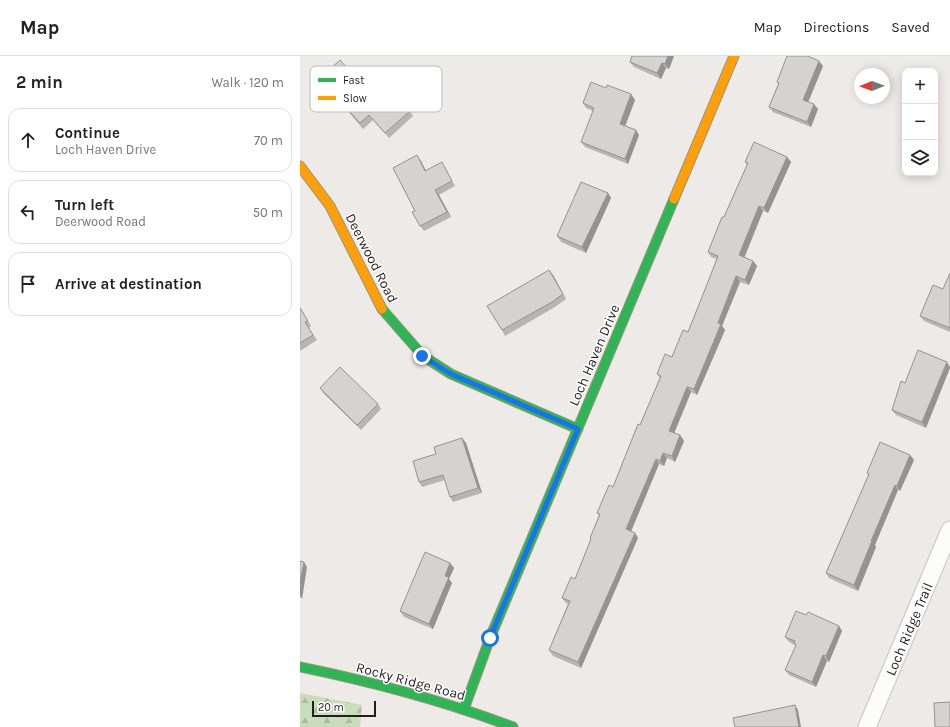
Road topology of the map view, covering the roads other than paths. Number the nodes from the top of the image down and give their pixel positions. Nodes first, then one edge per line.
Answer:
1 (734, 56) edge
2 (300, 166) edge
3 (578, 429) junction
4 (950, 530) edge
5 (300, 667) edge
6 (464, 709) junction
7 (493, 723) edge
8 (513, 727) edge
9 (867, 727) edge

1 - 3 street, Loch Haven Drive
2 - 3 street, Deerwood Road
3 - 6 street, Loch Haven Drive
4 - 9 street, Loch Ridge Trail
5 - 6 street, Rocky Ridge Road
6 - 7 street, Rocky Ridge Road
7 - 8 street, Rocky Ridge Road

